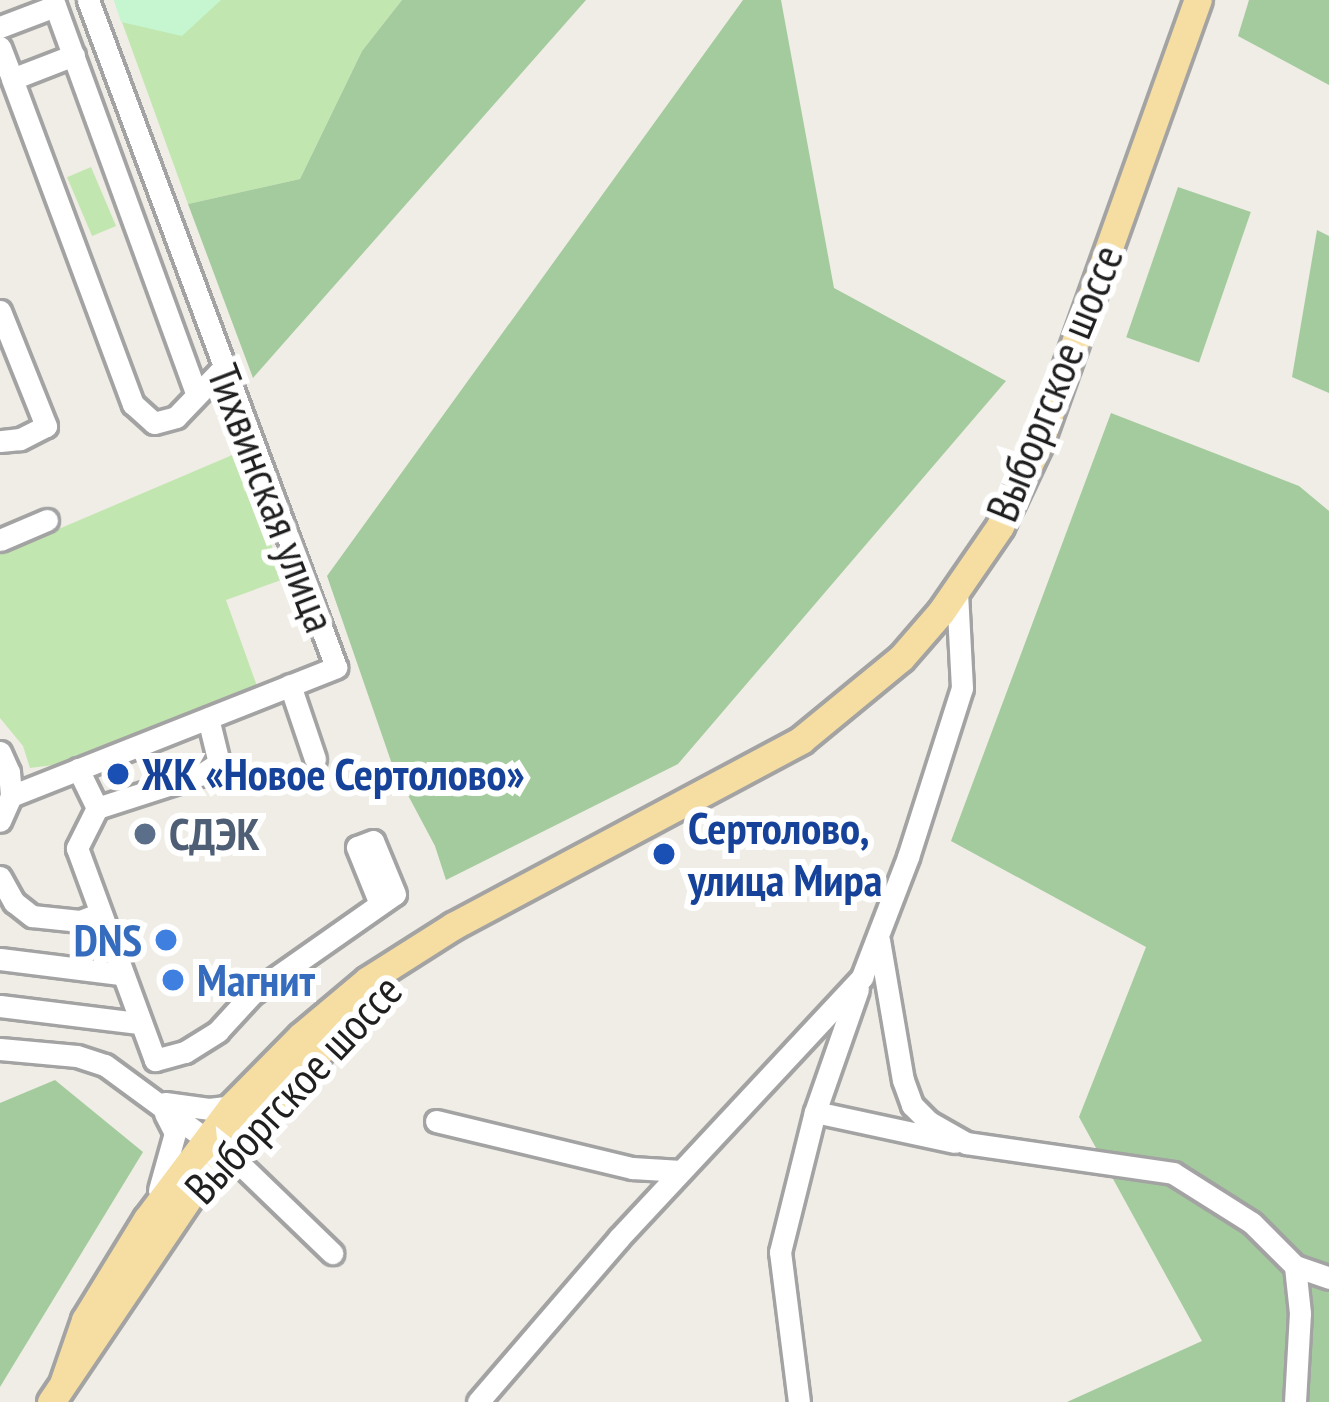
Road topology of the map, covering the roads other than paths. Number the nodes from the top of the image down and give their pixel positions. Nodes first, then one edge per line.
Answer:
1 (88, 0) edge
2 (1198, 0) edge
3 (54, 3) edge
4 (0, 27) edge
5 (0, 46) edge
6 (74, 55) junction
7 (12, 79) junction
8 (0, 311) edge
9 (224, 368) junction
10 (196, 392) junction
11 (0, 441) edge
12 (47, 520) dead end
13 (0, 540) edge
14 (957, 591) junction
15 (290, 685) junction
16 (208, 718) junction
17 (0, 752) edge
18 (315, 758) dead end
19 (78, 769) junction
20 (11, 796) junction
21 (97, 808) junction
22 (0, 821) edge
23 (0, 877) edge
24 (380, 904) dead end
25 (7, 905) edge
26 (98, 914) junction
27 (453, 926) junction
28 (878, 936) junction
29 (0, 959) edge
30 (120, 974) junction
31 (862, 977) junction
32 (0, 1006) edge
33 (139, 1024) junction
34 (0, 1049) edge
35 (159, 1102) junction
36 (232, 1106) junction
37 (815, 1112) junction
38 (436, 1121) dead end
39 (966, 1143) junction
40 (213, 1146) junction
41 (681, 1171) junction
42 (147, 1219) junction
43 (332, 1253) dead end
44 (1294, 1265) junction
45 (1329, 1278) edge
46 (58, 1391) edge
47 (478, 1402) edge
48 (799, 1402) edge
49 (1294, 1402) edge

1 - 9 street, Тихвинская улица
2 - 14 main road, Выборгское шоссе
3 - 4 street
3 - 6 street
5 - 7 street
6 - 7 street
6 - 10 street
7 - 10 street
8 - 11 street
9 - 10 street
9 - 15 street, Тихвинская улица
12 - 13 street
14 - 27 main road, Выборгское шоссе
14 - 28 street
15 - 16 street, Тихвинская улица
15 - 18 street
16 - 19 street, Тихвинская улица
16 - 21 street
17 - 20 street
19 - 20 street, Тихвинская улица
19 - 21 street
20 - 22 street
21 - 26 street
23 - 25 street
24 - 33 street
25 - 26 street
26 - 30 street
27 - 36 main road, Выборгское шоссе
27 - 40 main road, Выборгское шоссе
28 - 31 street
28 - 39 street
29 - 30 street
30 - 33 street
31 - 37 street
31 - 41 street
32 - 33 street
34 - 35 street
35 - 36 street
35 - 40 street
35 - 42 street
36 - 40 main road, Выборгское шоссе
37 - 39 street
37 - 48 street
38 - 41 street
39 - 44 street
40 - 42 main road, Выборгское шоссе
40 - 43 street
40 - 46 main road, Выборгское шоссе
41 - 47 street
42 - 46 main road, Выборгское шоссе
44 - 45 street
44 - 49 street

